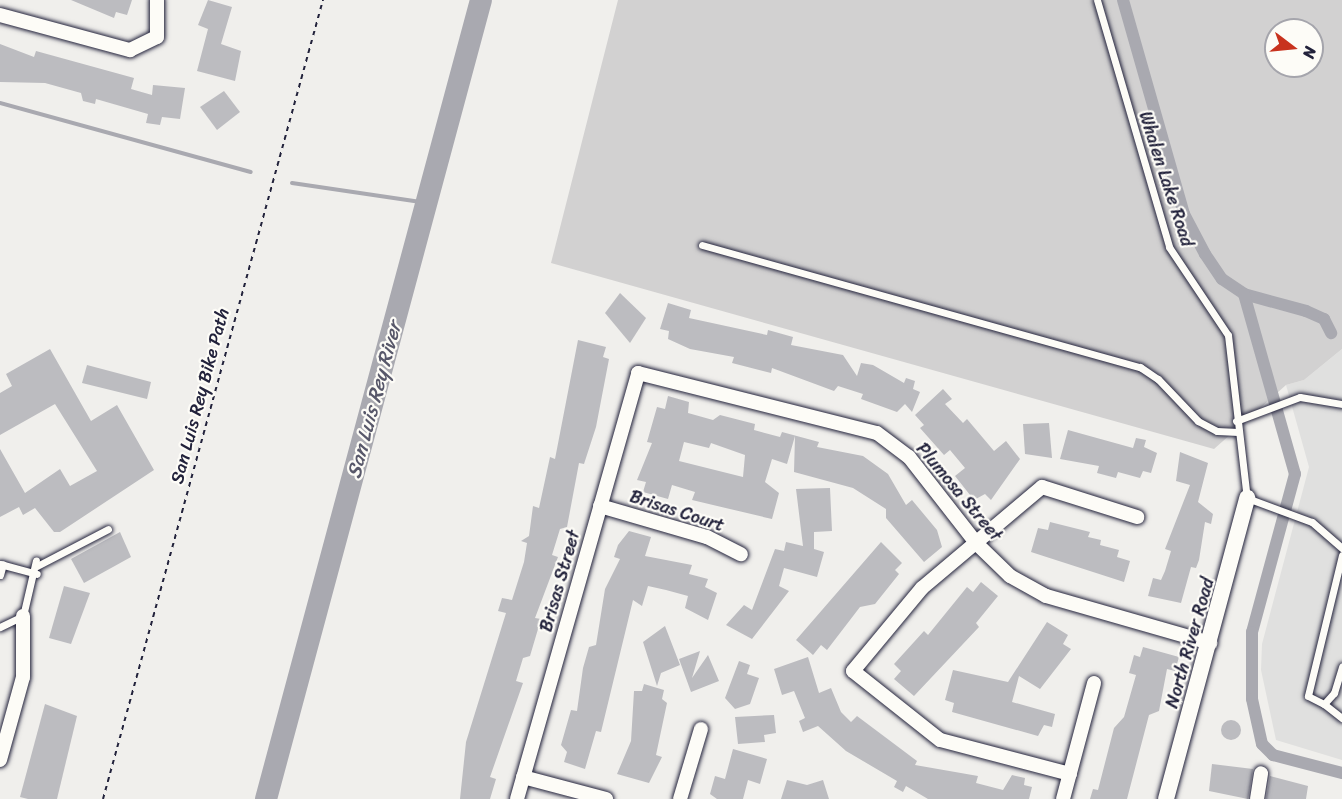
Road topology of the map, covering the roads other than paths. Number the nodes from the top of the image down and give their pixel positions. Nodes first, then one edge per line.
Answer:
1 (157, 0) edge
2 (1097, 0) edge
3 (0, 15) edge
4 (702, 245) dead end
5 (638, 373) joint
6 (1342, 404) edge
7 (1236, 421) junction
8 (1238, 432) junction
9 (1247, 498) junction
10 (600, 506) junction
11 (1137, 517) dead end
12 (108, 528) dead end
13 (977, 544) junction
14 (1342, 548) edge
15 (741, 554) dead end
16 (1342, 555) edge
17 (2, 564) edge
18 (37, 574) junction
19 (0, 575) edge
20 (23, 616) junction
21 (0, 627) edge
22 (1210, 643) junction
23 (1342, 666) edge
24 (1094, 683) dead end
25 (1324, 704) junction
26 (1342, 718) edge
27 (701, 729) dead end
28 (0, 760) edge
29 (1261, 773) dead end
30 (1070, 774) junction
31 (523, 777) junction
32 (517, 799) edge
33 (606, 799) edge
34 (680, 799) edge
35 (1063, 799) edge
36 (1166, 799) edge
37 (1257, 799) edge

1 - 3 street
2 - 7 lane, Whalen Lake Road
4 - 8 lane
5 - 10 street, Brisas Street
5 - 13 street, Plumosa Street
6 - 7 lane
7 - 8 lane, Whalen Lake Road
8 - 9 lane, Whalen Lake Road
9 - 14 lane
9 - 22 street, North River Road
10 - 15 street, Brisas Court
10 - 31 street, Brisas Street
11 - 13 street
12 - 18 lane
13 - 22 street, Plumosa Street
13 - 30 street
16 - 25 lane
17 - 18 lane
17 - 19 lane
18 - 20 lane
20 - 21 lane
20 - 28 street
22 - 36 street, North River Road
23 - 25 lane
24 - 30 street
25 - 26 lane
27 - 34 street
29 - 37 street
30 - 35 street
31 - 32 street, Brisas Street
31 - 33 street

